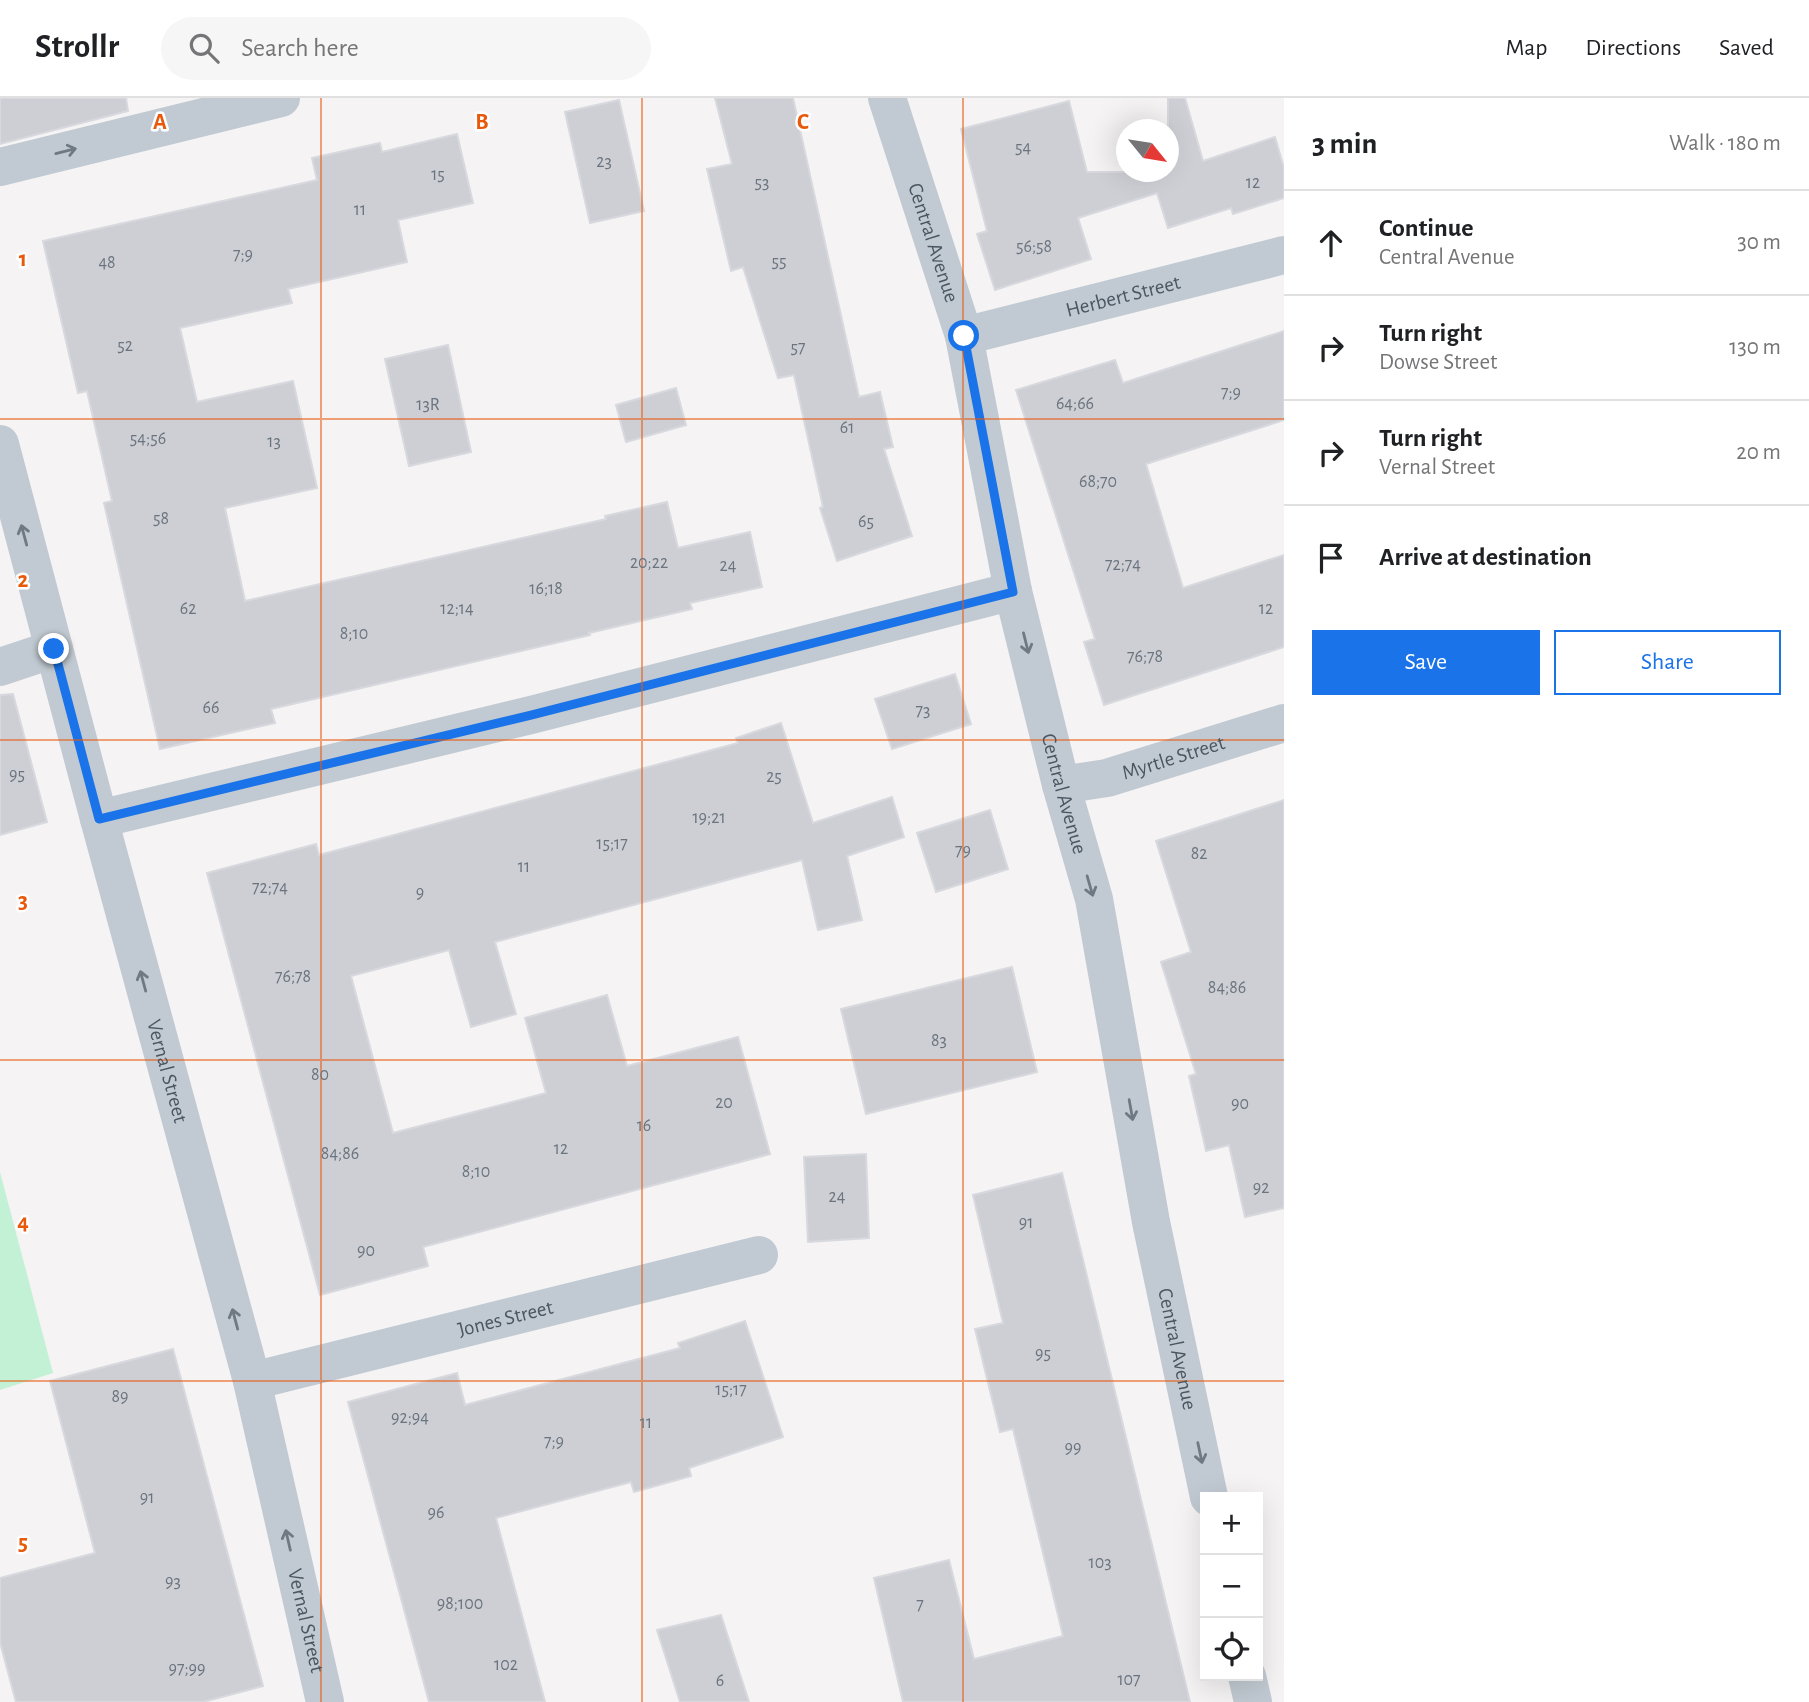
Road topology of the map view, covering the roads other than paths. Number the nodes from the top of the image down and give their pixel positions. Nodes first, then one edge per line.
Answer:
1 (281, 98) edge
2 (887, 98) edge
3 (0, 167) edge
4 (1284, 255) edge
5 (964, 336) junction
6 (0, 444) edge
7 (1013, 592) junction
8 (54, 649) junction
9 (0, 667) edge
10 (1284, 723) edge
11 (1061, 785) junction
12 (99, 819) junction
13 (759, 1255) dead end
14 (252, 1381) junction
15 (1208, 1492) edge
16 (1248, 1681) edge
17 (324, 1702) edge
18 (1253, 1702) edge

3 -> 1 street
2 - 5 street, Central Avenue
4 - 5 street, Herbert Street
5 - 7 street, Central Avenue
8 -> 6 street, Vernal Street
7 -> 11 street, Central Avenue
7 - 12 street
8 - 9 street
8 - 12 street, Vernal Street
10 - 11 street, Myrtle Street
11 -> 15 street, Central Avenue
14 -> 12 street, Vernal Street
13 - 14 street, Jones Street
17 -> 14 street, Vernal Street
16 - 18 street

